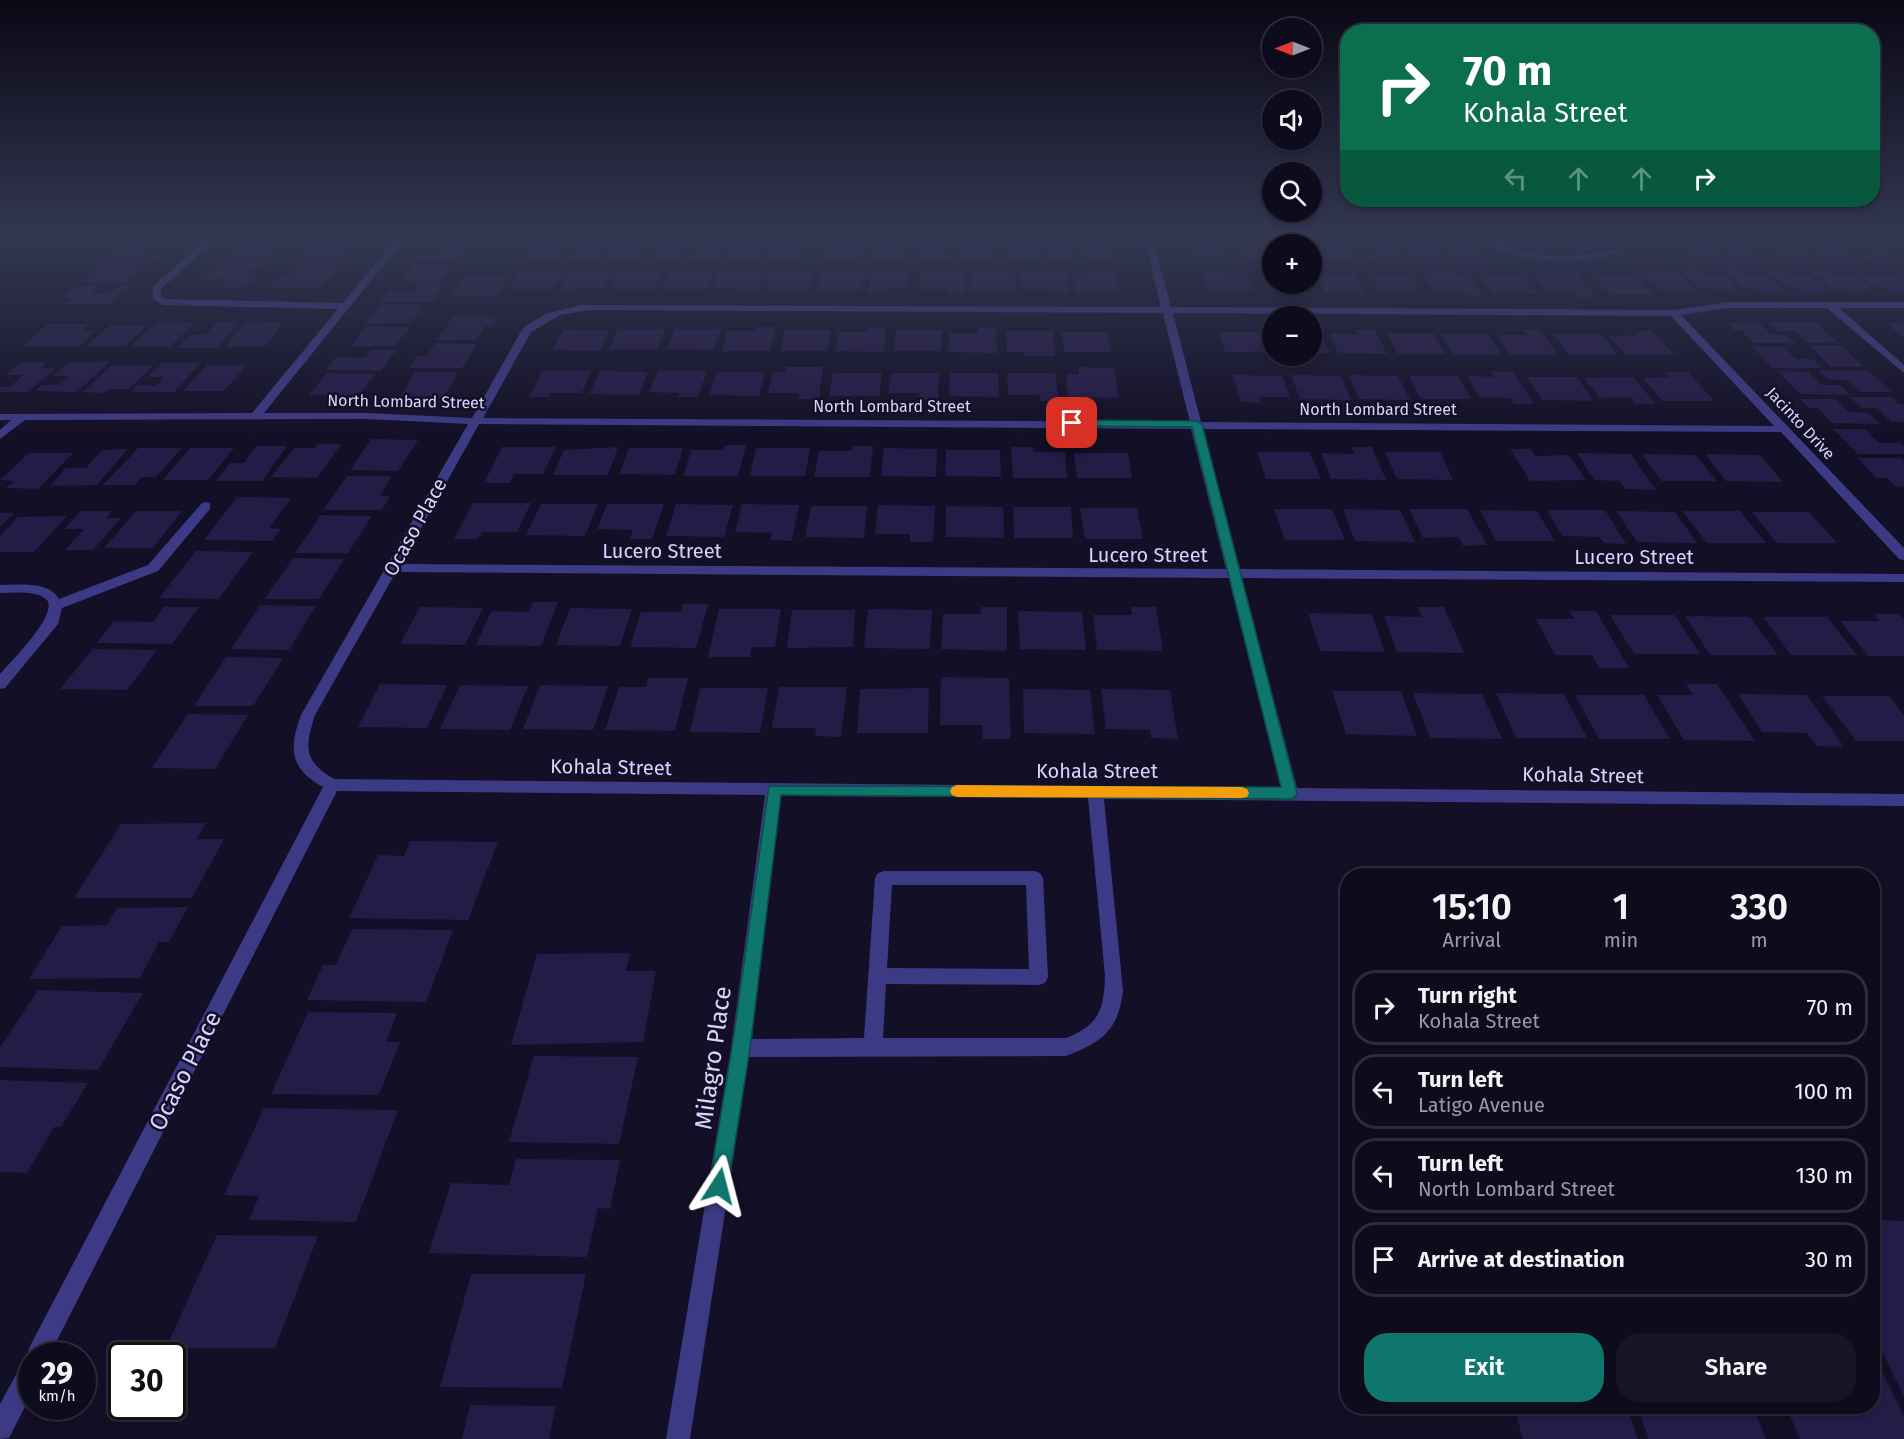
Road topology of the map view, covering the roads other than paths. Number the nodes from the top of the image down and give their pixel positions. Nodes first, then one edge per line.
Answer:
1 (215, 303) edge
2 (347, 303) edge
3 (1165, 303) edge
4 (1904, 305) edge
5 (345, 306) junction
6 (1831, 306) junction
7 (1167, 311) junction
8 (1674, 312) junction
9 (1904, 370) edge
10 (256, 415) junction
11 (0, 417) edge
12 (22, 417) junction
13 (474, 421) junction
14 (1197, 424) junction
15 (1784, 429) junction
16 (0, 436) edge
17 (206, 506) dead end
18 (1904, 556) edge
19 (392, 568) junction
20 (1235, 575) junction
21 (1904, 578) edge
22 (0, 589) edge
23 (56, 605) junction
24 (0, 684) edge
25 (332, 785) junction
26 (774, 790) junction
27 (1095, 792) junction
28 (1290, 793) junction
29 (1904, 800) edge
30 (877, 976) junction
31 (741, 1048) junction
32 (873, 1048) junction
33 (45, 1342) edge
34 (18, 1395) edge
35 (0, 1429) edge
36 (678, 1439) edge

1 - 5 street
2 - 5 street
3 - 7 street
4 - 6 street
5 - 10 street
6 - 8 street
6 - 9 street
7 - 8 street
7 - 13 street, Ocaso Place
7 - 14 street
8 - 15 street, Jacinto Drive
10 - 12 street, North Lombard Street
10 - 13 street, North Lombard Street
11 - 12 street, North Lombard Street
12 - 16 street
13 - 14 street, North Lombard Street
13 - 19 street, Ocaso Place
14 - 15 street, North Lombard Street
14 - 20 street
15 - 18 street, Jacinto Drive
17 - 23 street
19 - 20 street, Lucero Street
19 - 25 street, Ocaso Place
20 - 21 street, Lucero Street
20 - 28 street
22 - 23 street
23 - 24 street
25 - 26 street, Kohala Street
25 - 33 street, Ocaso Place
26 - 27 street, Kohala Street
26 - 31 street, Milagro Place
27 - 28 street, Kohala Street
27 - 32 street
28 - 29 street, Kohala Street
30 - 30 street
30 - 32 street
31 - 32 street
31 - 36 street, Milagro Place
34 - 35 street

